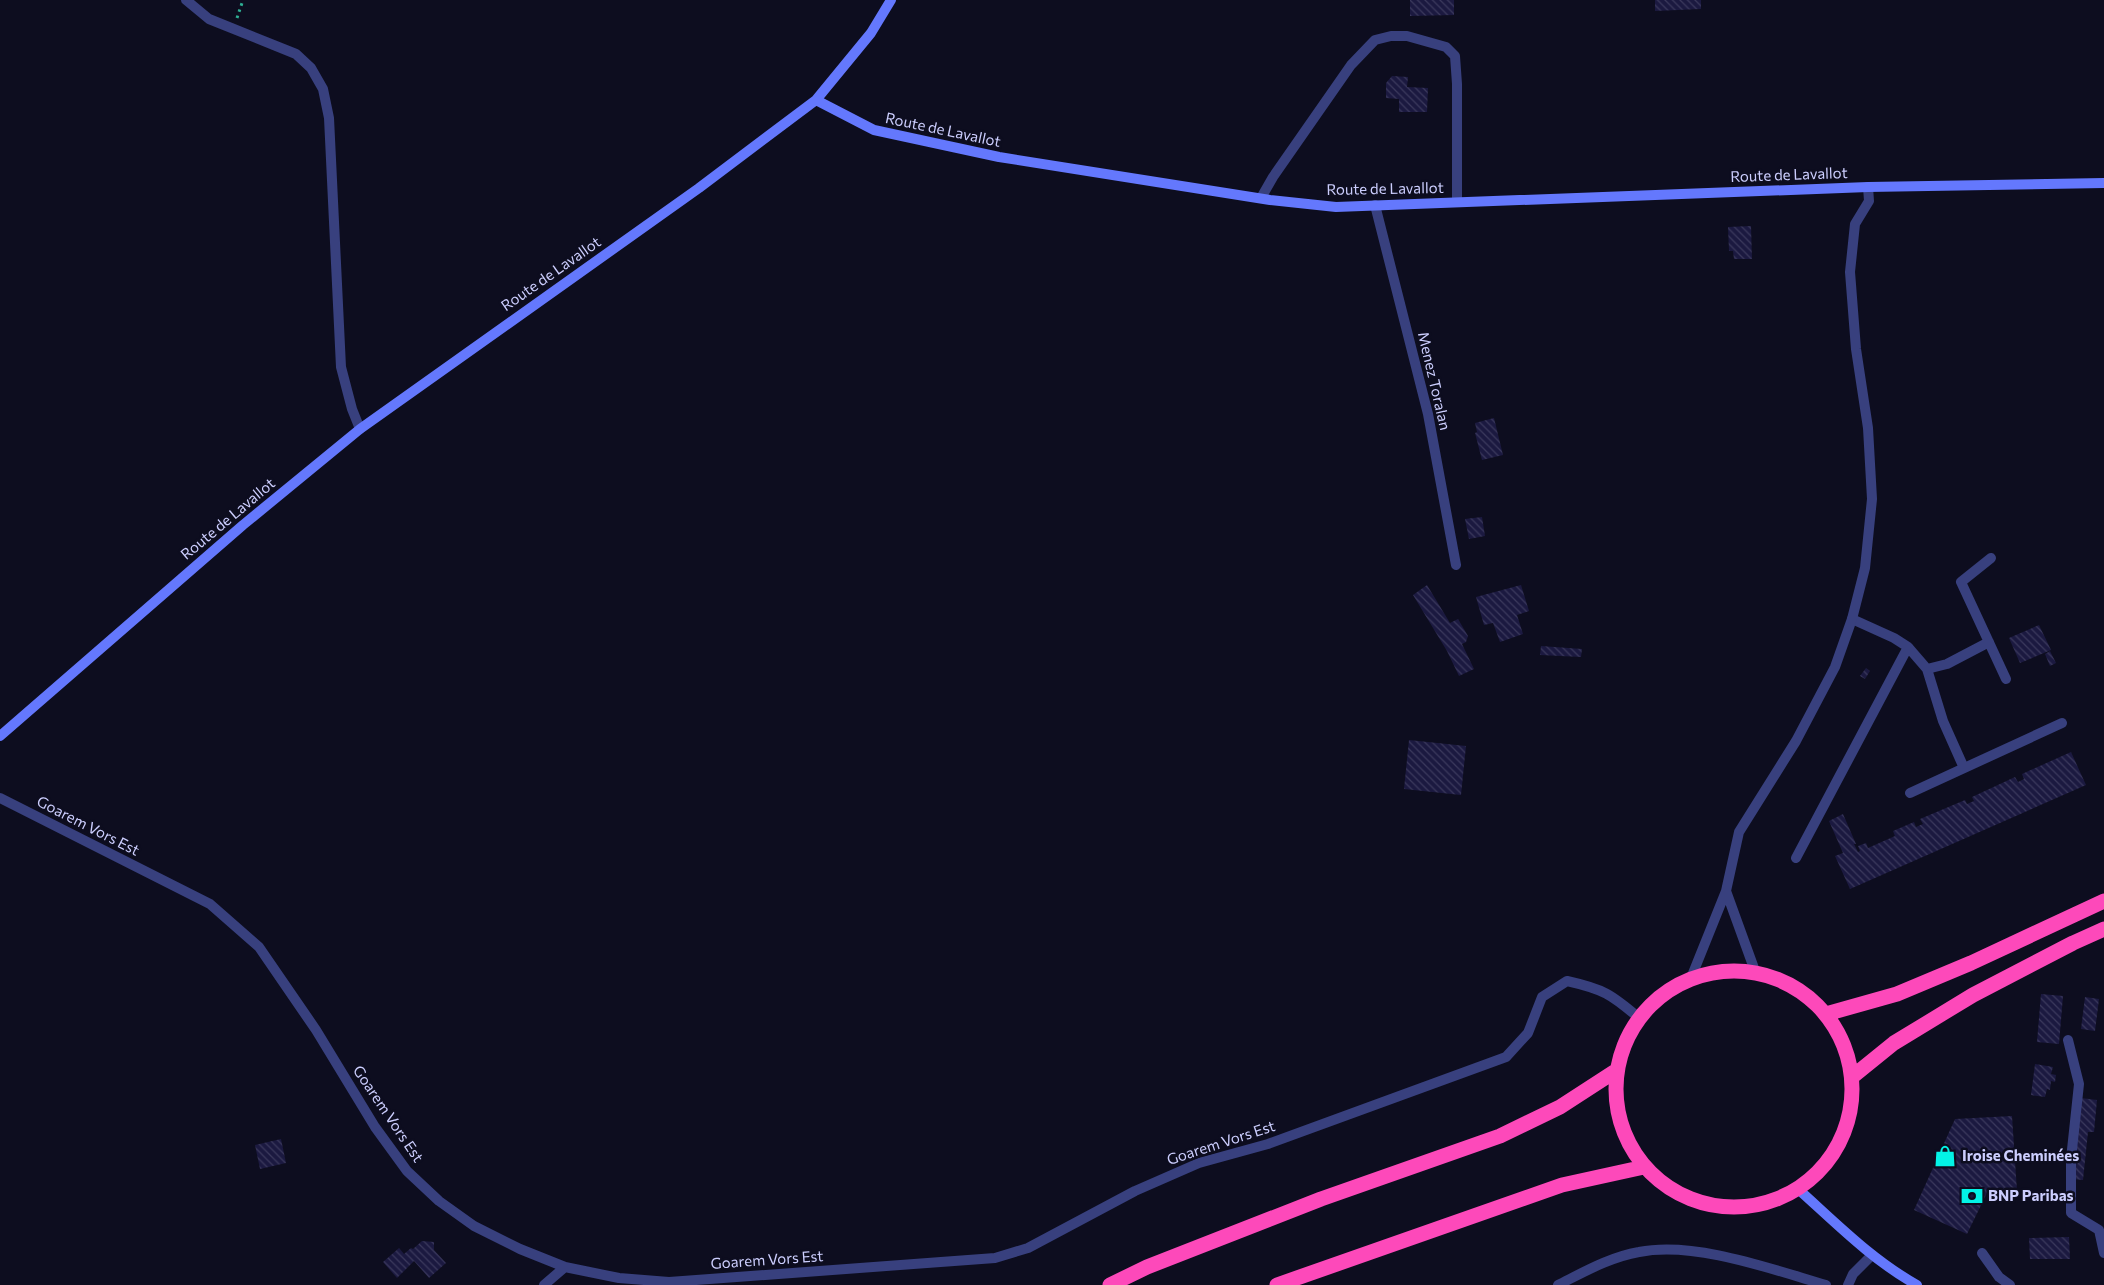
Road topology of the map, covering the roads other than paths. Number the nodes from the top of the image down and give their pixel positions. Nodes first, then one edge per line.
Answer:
1 (186, 0) edge
2 (891, 0) edge
3 (816, 100) junction
4 (2104, 183) edge
5 (1868, 187) junction
6 (1261, 198) junction
7 (1457, 202) junction
8 (1375, 205) junction
9 (360, 429) junction
10 (1991, 558) dead end
11 (1456, 566) dead end
12 (1852, 619) junction
13 (1989, 642) junction
14 (1908, 647) junction
15 (1927, 669) junction
16 (2006, 679) dead end
17 (2062, 723) dead end
18 (0, 736) edge
19 (1964, 768) junction
20 (1910, 793) dead end
21 (0, 798) edge
22 (1796, 858) dead end
23 (1726, 891) junction
24 (2104, 901) edge
25 (2104, 929) edge
26 (1755, 972) junction
27 (1691, 978) junction
28 (1826, 1014) junction
29 (1638, 1018) junction
30 (2068, 1040) dead end
31 (1614, 1072) junction
32 (1852, 1077) junction
33 (1644, 1167) junction
34 (1798, 1189) junction
35 (1982, 1253) dead end
36 (2104, 1253) edge
37 (1872, 1255) junction
38 (565, 1267) junction
39 (544, 1285) edge
40 (1110, 1285) edge
41 (1277, 1285) edge
42 (1558, 1285) edge
43 (1826, 1285) edge
44 (1848, 1285) edge
45 (1917, 1285) edge
46 (2010, 1285) edge

1 - 9 street
2 - 3 street
3 - 6 street, Route de Lavallot
3 - 9 street, Route de Lavallot
4 - 5 street, Route de Lavallot
5 - 7 street, Route de Lavallot
5 - 12 street
6 - 7 street
6 - 8 street, Route de Lavallot
7 - 8 street, Route de Lavallot
8 - 11 street, Menez Toralan
9 - 18 street, Route de Lavallot
10 - 13 street
12 - 14 street
12 - 23 street
13 - 15 street
13 - 16 street
14 - 15 street
14 - 22 street
15 - 19 street
17 - 19 street
19 - 20 street
21 - 38 street, Goarem Vors Est
23 - 26 street
23 - 27 street
24 - 28 highway
25 - 32 highway
26 - 27 highway
26 - 28 highway
27 - 29 highway
28 - 32 highway
29 - 31 highway
29 - 38 street, Goarem Vors Est
30 - 36 street
31 - 33 highway
31 - 40 highway
32 - 34 highway
33 - 34 highway
33 - 41 highway
34 - 37 street
35 - 46 street
37 - 44 street
37 - 45 street
38 - 39 street
42 - 43 street

